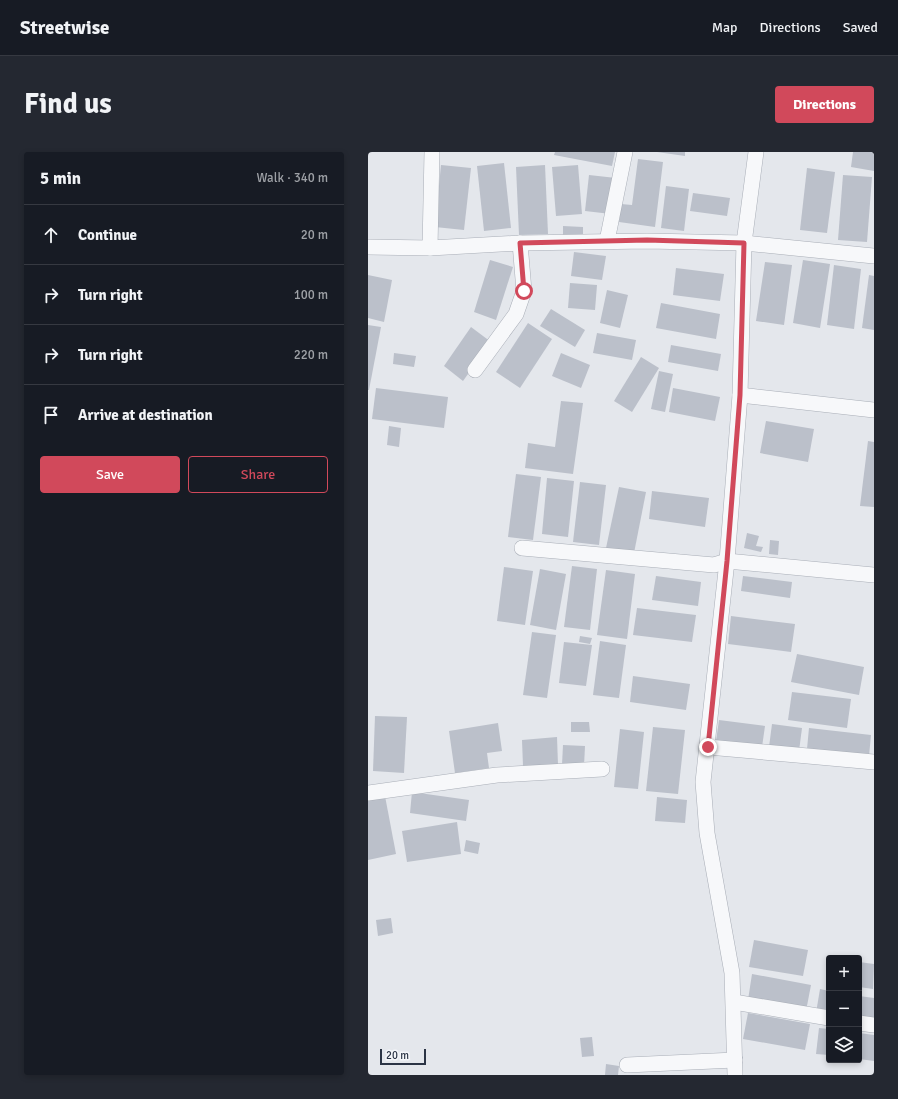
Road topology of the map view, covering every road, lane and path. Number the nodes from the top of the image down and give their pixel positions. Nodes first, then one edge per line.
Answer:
1 (432, 152) edge
2 (625, 152) edge
3 (756, 152) edge
4 (607, 241) junction
5 (520, 243) junction
6 (744, 243) junction
7 (368, 247) edge
8 (430, 248) junction
9 (874, 256) edge
10 (475, 370) dead end
11 (740, 395) junction
12 (874, 410) edge
13 (522, 548) dead end
14 (727, 561) junction
15 (874, 575) edge
16 (708, 747) junction
17 (874, 762) edge
18 (602, 769) dead end
19 (368, 793) edge
20 (734, 1002) junction
21 (826, 1017) edge
22 (862, 1023) edge
23 (874, 1025) edge
24 (735, 1060) junction
25 (627, 1065) dead end
26 (735, 1075) edge

1 - 8 street
2 - 4 street
3 - 6 street
4 - 5 street
4 - 6 street
5 - 8 street
5 - 10 street
6 - 9 street
6 - 11 street
7 - 8 street
11 - 12 street
11 - 14 street
13 - 14 street
14 - 15 street
14 - 16 street
16 - 17 street
16 - 20 street
18 - 19 street
20 - 21 street
20 - 24 street
22 - 23 street
24 - 25 street
24 - 26 street

